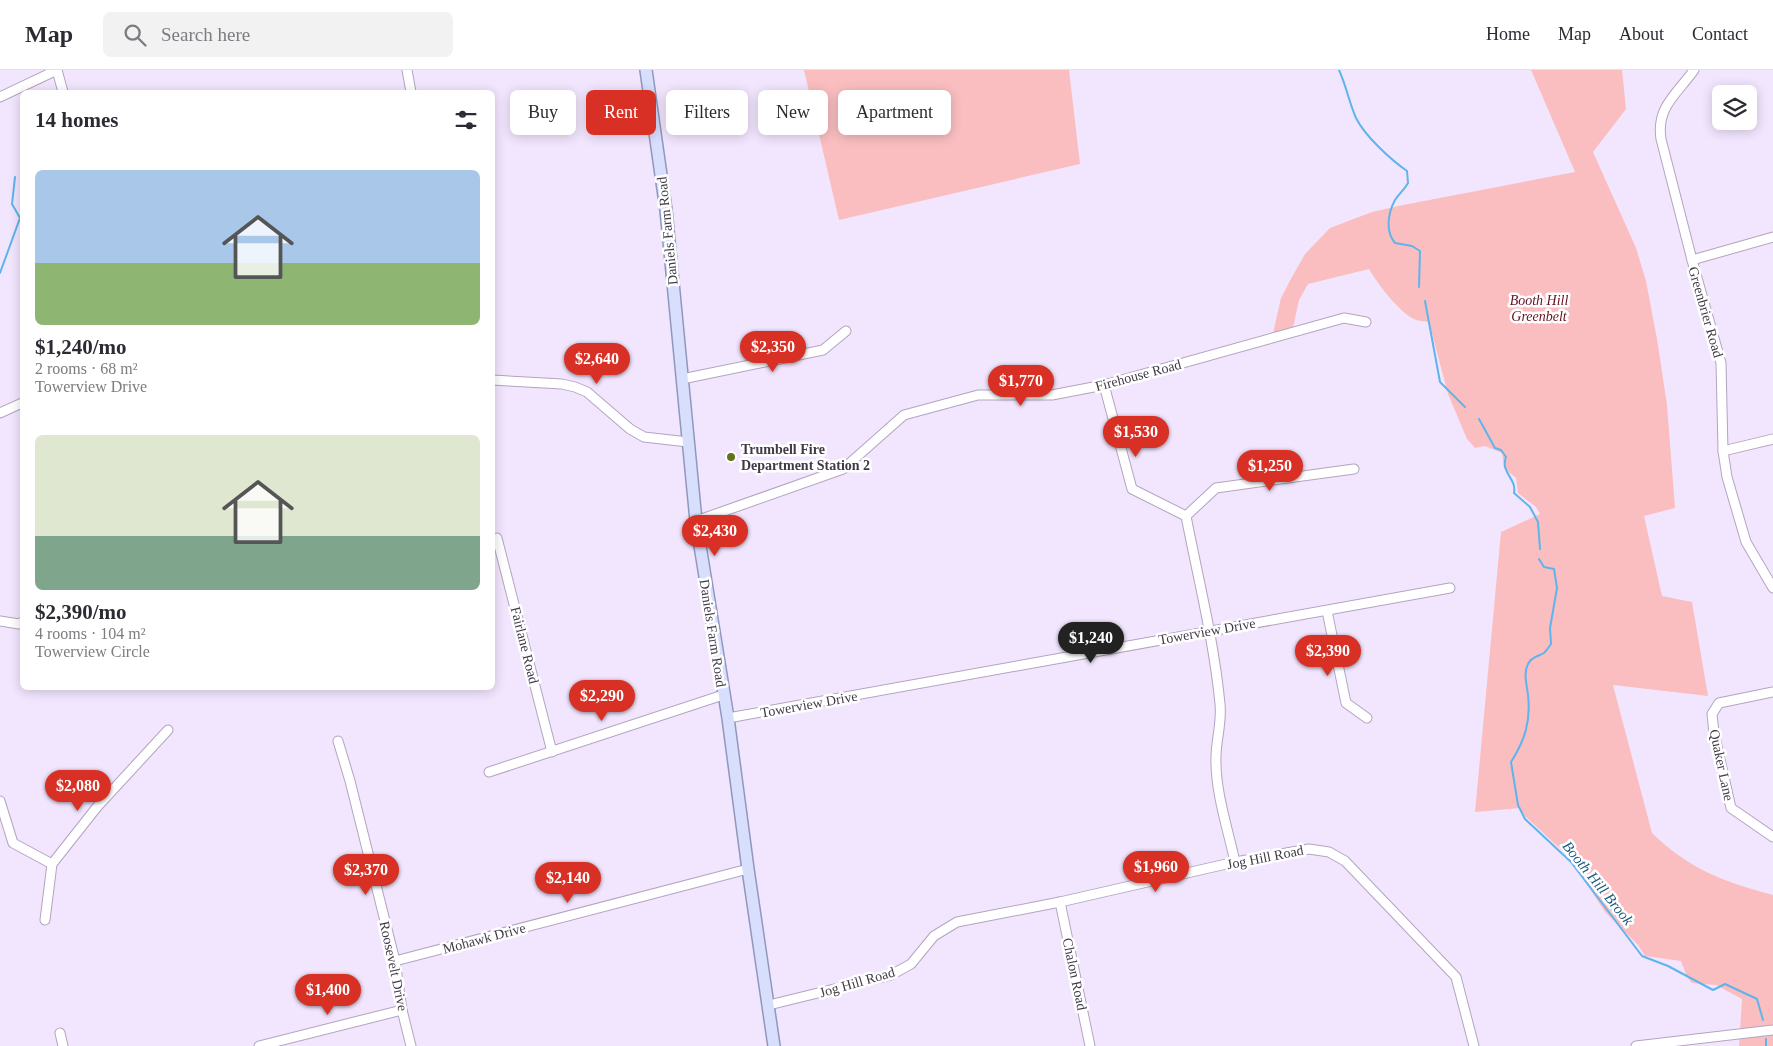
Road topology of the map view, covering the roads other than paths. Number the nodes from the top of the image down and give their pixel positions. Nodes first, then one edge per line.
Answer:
1 (57, 70) edge
2 (406, 70) edge
3 (646, 70) edge
4 (1694, 70) edge
5 (62, 90) edge
6 (411, 90) edge
7 (0, 97) edge
8 (1773, 237) edge
9 (1692, 260) junction
10 (1366, 322) dead end
11 (846, 331) dead end
12 (682, 379) junction
13 (495, 380) edge
14 (1104, 385) junction
15 (20, 404) edge
16 (0, 413) edge
17 (1773, 439) edge
18 (688, 442) junction
19 (1723, 452) junction
20 (1354, 469) dead end
21 (1186, 516) junction
22 (696, 521) junction
23 (498, 538) dead end
24 (1450, 588) dead end
25 (1773, 588) edge
26 (1327, 611) junction
27 (0, 621) edge
28 (20, 623) edge
29 (1209, 631) junction
30 (1773, 692) edge
31 (723, 695) junction
32 (728, 718) junction
33 (1367, 718) dead end
34 (168, 730) dead end
35 (338, 741) dead end
36 (552, 752) junction
37 (489, 772) dead end
38 (0, 800) edge
39 (1773, 836) edge
40 (1235, 862) junction
41 (52, 864) junction
42 (748, 869) junction
43 (1060, 902) junction
44 (45, 920) dead end
45 (395, 961) junction
46 (769, 1005) junction
47 (402, 1010) junction
48 (1773, 1030) edge
49 (60, 1032) dead end
50 (63, 1046) edge
51 (259, 1046) edge
52 (412, 1046) edge
53 (774, 1046) edge
54 (1090, 1046) edge
55 (1474, 1046) edge
56 (1636, 1046) edge

1 - 5 street
1 - 7 street
2 - 6 street
3 - 12 main road, Daniels Farm Road
4 - 9 street, Greenbrier Road
8 - 9 street
9 - 19 street, Greenbrier Road
10 - 14 street, Firehouse Road
11 - 12 street
12 - 18 main road, Daniels Farm Road
13 - 18 street
14 - 21 street
14 - 22 street, Firehouse Road
15 - 16 street
17 - 19 street
18 - 22 main road, Daniels Farm Road
19 - 25 street, Greenbrier Road
20 - 21 street
21 - 29 street
22 - 31 main road, Daniels Farm Road
23 - 36 street, Fairlane Road
24 - 26 street, Towerview Drive
26 - 29 street, Towerview Drive
26 - 33 street
27 - 28 street
29 - 32 street, Towerview Drive
29 - 40 street
30 - 39 street, Quaker Lane
31 - 32 main road, Daniels Farm Road
31 - 36 street
32 - 42 main road, Daniels Farm Road
34 - 41 street
35 - 45 street, Roosevelt Drive
36 - 37 street
38 - 41 street
40 - 43 street, Jog Hill Road
40 - 55 street, Jog Hill Road
41 - 44 street
42 - 45 street, Mohawk Drive
42 - 46 main road, Daniels Farm Road
43 - 46 street, Jog Hill Road
43 - 54 street, Chalon Road
45 - 47 street, Roosevelt Drive
46 - 53 main road, Daniels Farm Road
47 - 51 street
47 - 52 street, Roosevelt Drive
48 - 56 street
49 - 50 street

